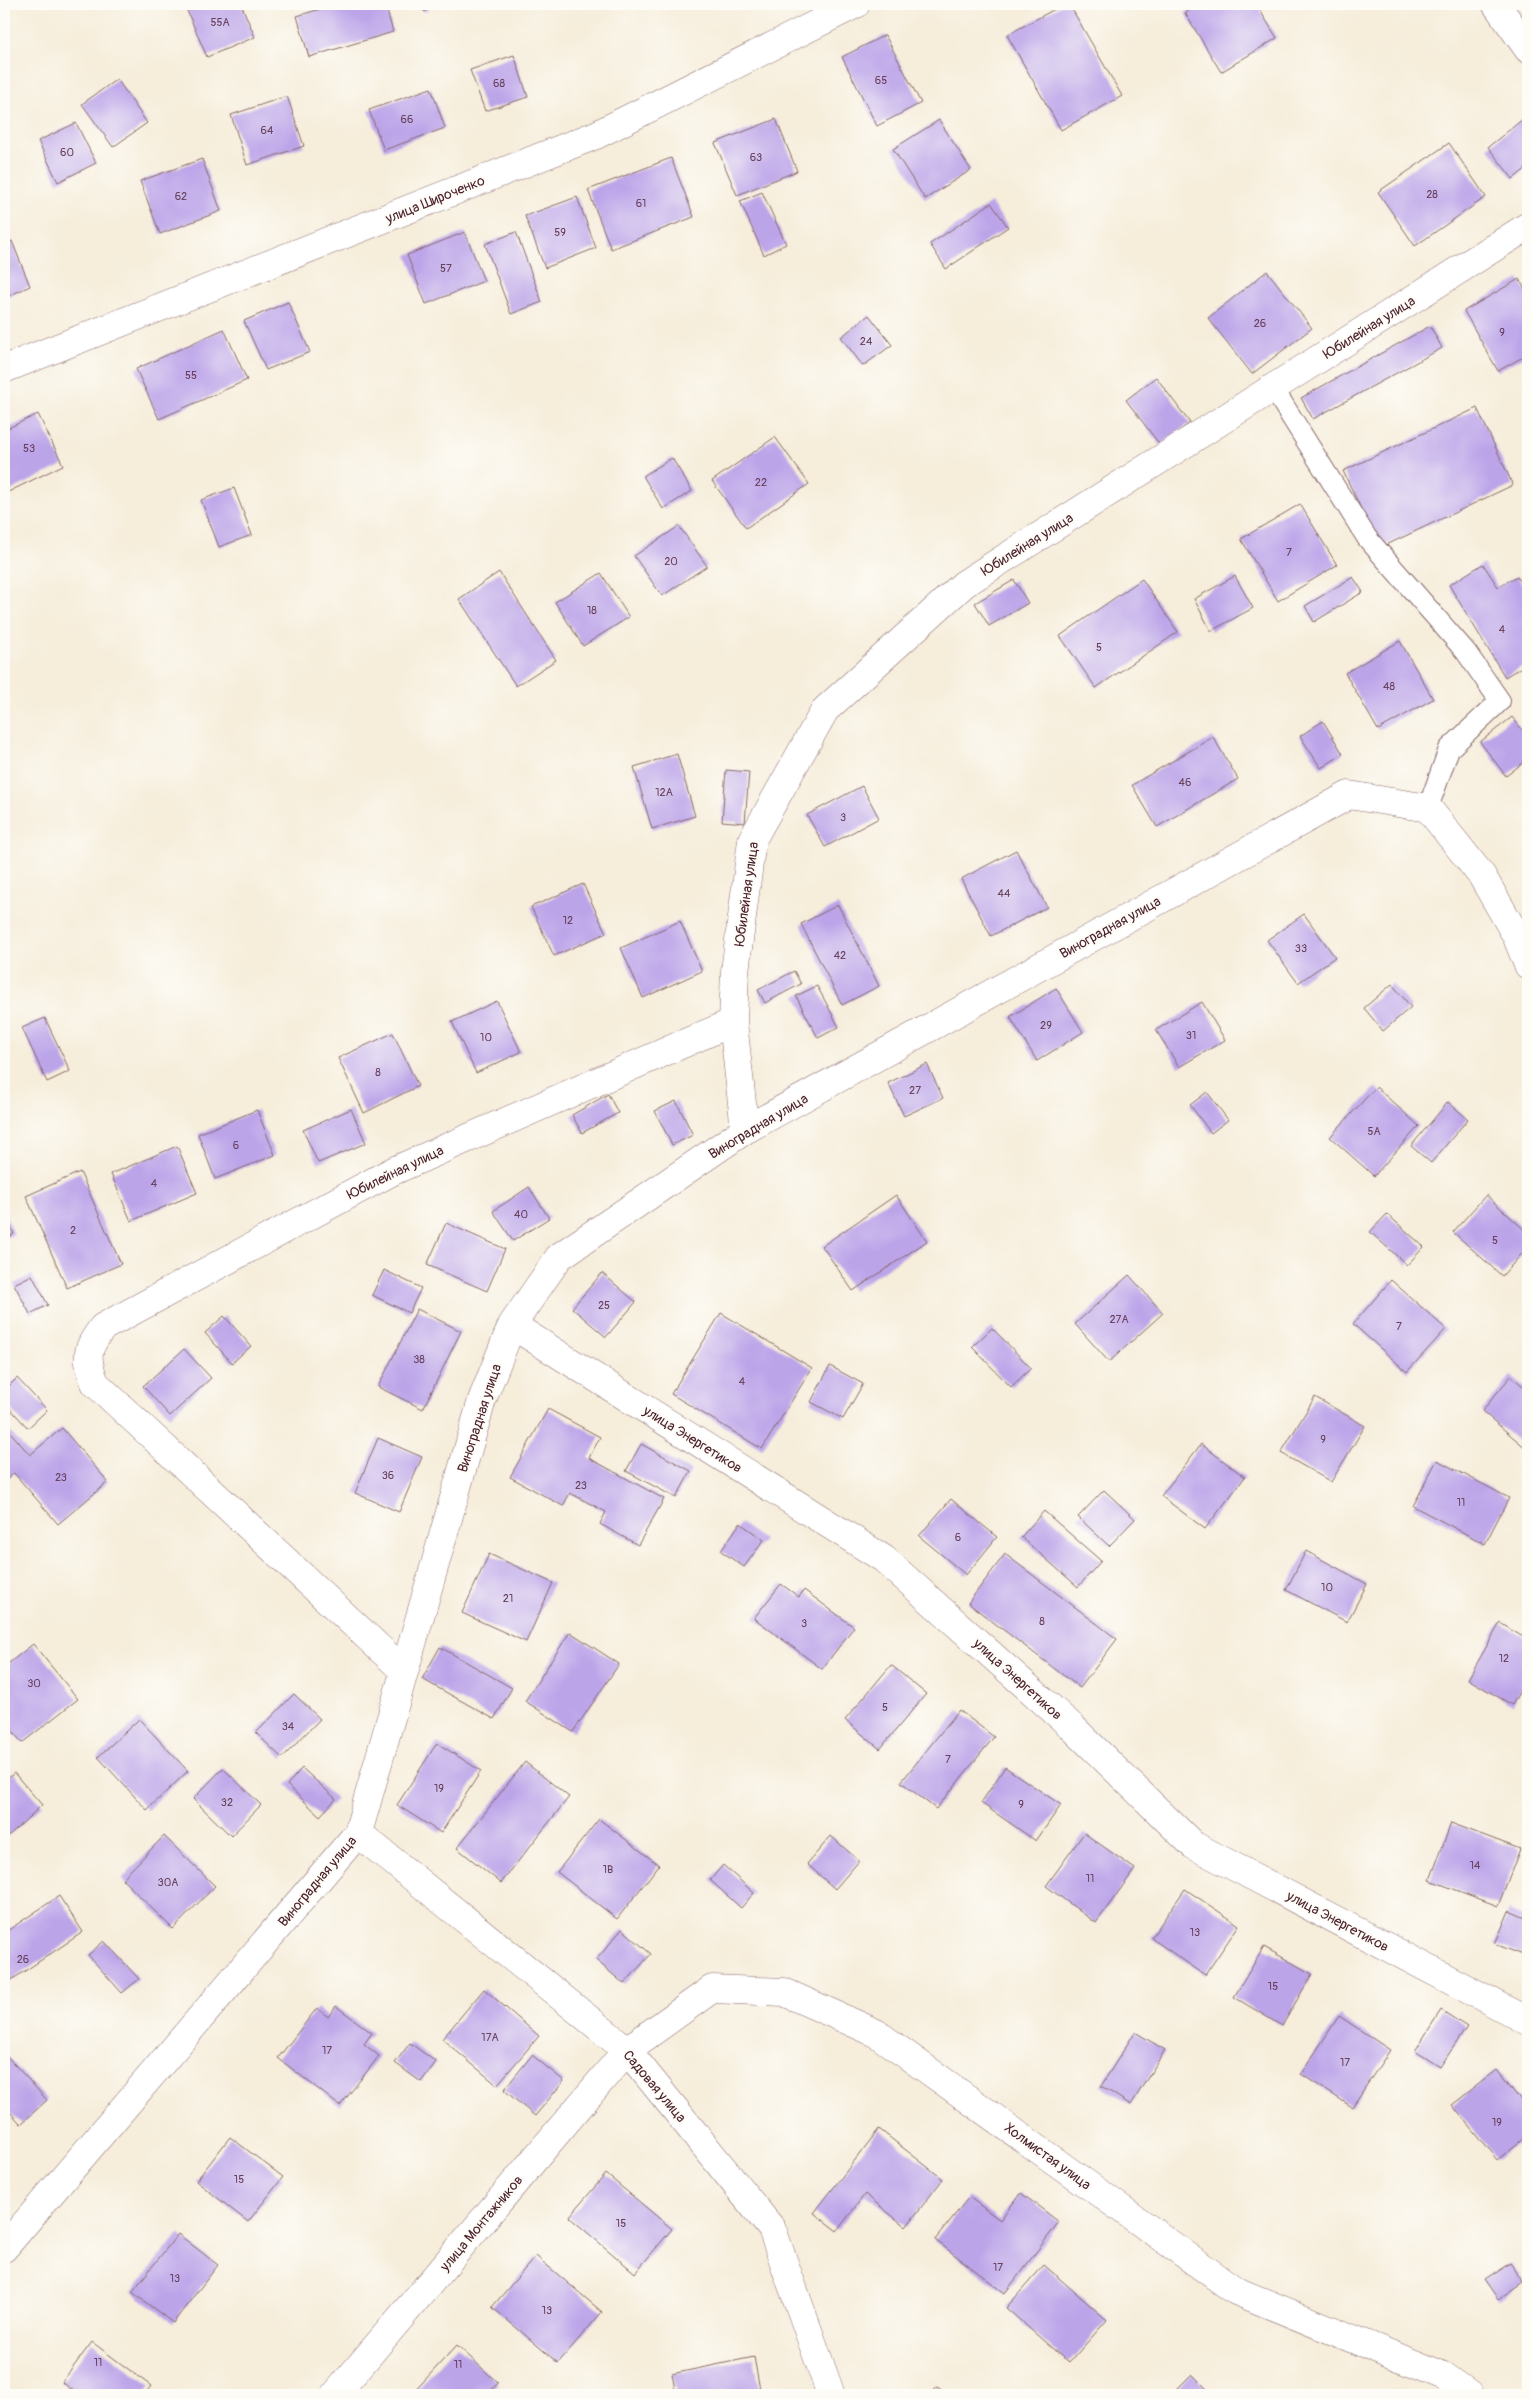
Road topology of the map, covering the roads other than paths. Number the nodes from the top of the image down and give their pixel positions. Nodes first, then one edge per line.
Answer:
1 (856, 4) edge
2 (1496, 4) edge
3 (1528, 49) edge
4 (1528, 226) edge
5 (4, 369) edge
6 (1273, 388) junction
7 (1428, 808) junction
8 (1528, 965) edge
9 (733, 1022) junction
10 (745, 1130) junction
11 (512, 1325) junction
12 (404, 1672) junction
13 (358, 1833) junction
14 (1528, 2020) edge
15 (627, 2050) junction
16 (4, 2248) edge
17 (335, 2395) edge
18 (831, 2395) edge
19 (1469, 2395) edge

1 - 5 street, улица Широченко
2 - 3 street
4 - 6 street, Юбилейная улица
6 - 7 lane
6 - 9 street, Юбилейная улица
7 - 8 street
7 - 10 street, Виноградная улица
9 - 10 street, Юбилейная улица
9 - 12 street, Юбилейная улица
10 - 11 street, Виноградная улица
11 - 12 street, Виноградная улица
11 - 14 street, улица Энергетиков
12 - 13 street, Виноградная улица
13 - 15 street, Садовая улица
13 - 16 street, Виноградная улица
15 - 17 street, улица Монтажников
15 - 18 street, Садовая улица
15 - 19 street, Холмистая улица

